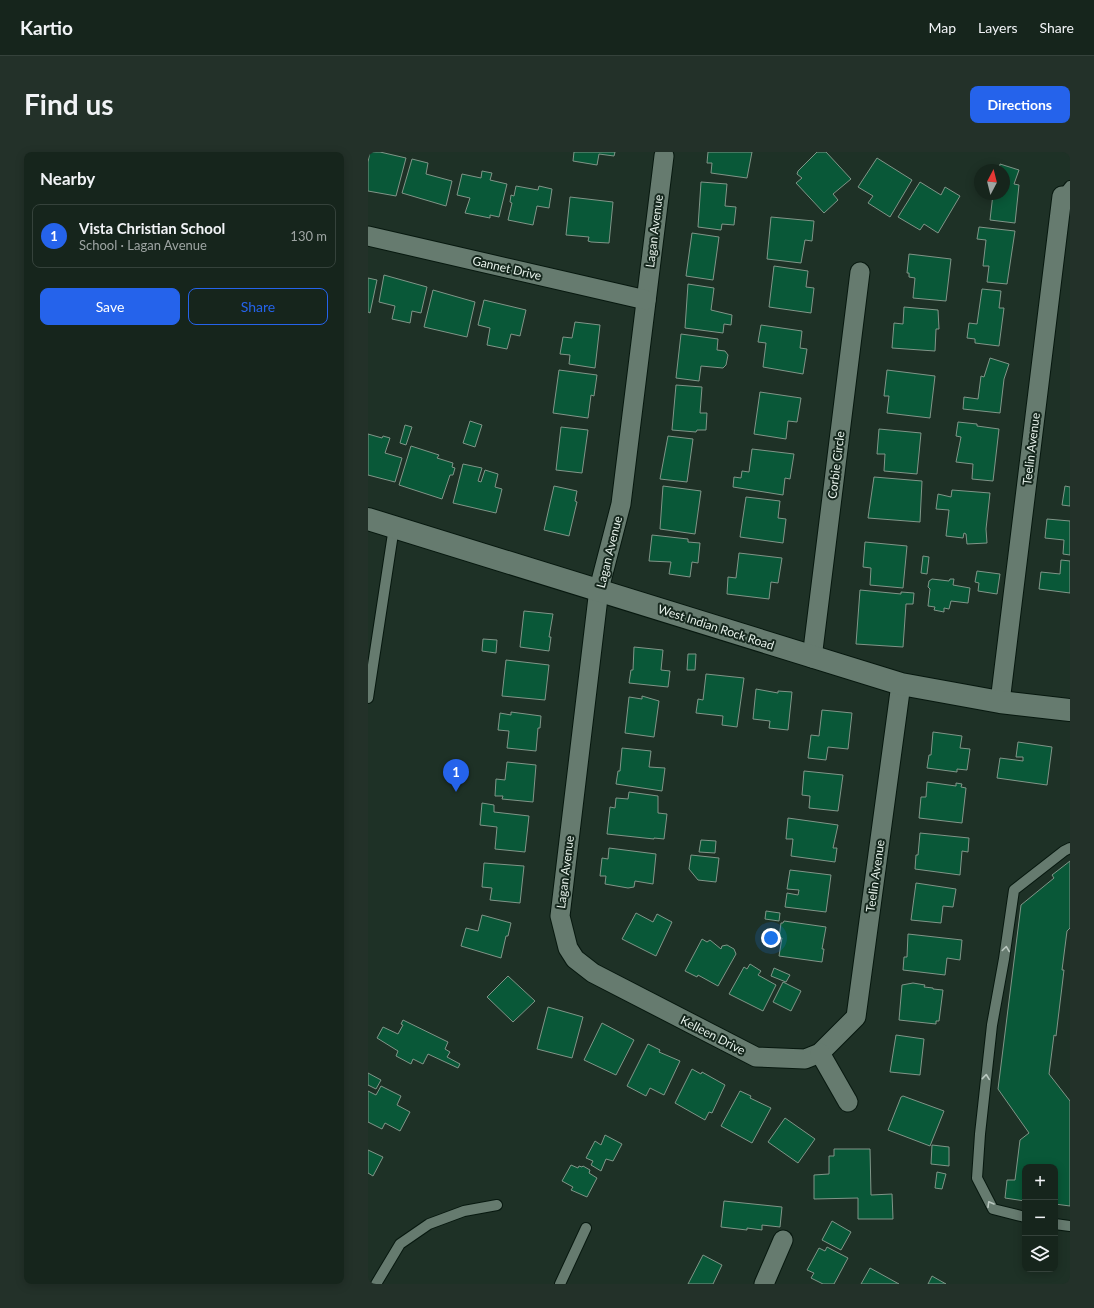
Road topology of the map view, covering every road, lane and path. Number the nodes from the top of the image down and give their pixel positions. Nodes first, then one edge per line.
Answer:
1 (664, 156) dead end
2 (1066, 191) edge
3 (368, 236) edge
4 (860, 272) dead end
5 (646, 300) junction
6 (368, 519) edge
7 (394, 527) junction
8 (598, 589) junction
9 (812, 658) junction
10 (901, 684) junction
11 (368, 698) edge
12 (1000, 702) junction
13 (1070, 710) edge
14 (1070, 848) edge
15 (568, 948) joint
16 (820, 1053) junction
17 (848, 1102) dead end
18 (497, 1205) dead end
19 (1022, 1216) edge
20 (1058, 1224) edge
21 (1070, 1226) edge
22 (586, 1228) dead end
23 (783, 1240) dead end
24 (376, 1284) edge
25 (560, 1284) edge
26 (764, 1284) edge

1 - 5 street, Lagan Avenue
2 - 12 street, Teelin Avenue
3 - 5 street, Gannet Drive
4 - 9 street, Corbie Circle
5 - 8 street, Lagan Avenue
6 - 7 street, West Indian Rock Road
7 - 8 street, West Indian Rock Road
7 - 11 lane
8 - 9 street, West Indian Rock Road
8 - 15 street, Lagan Avenue
9 - 10 street, West Indian Rock Road
10 - 12 street, West Indian Rock Road
10 - 16 street, Teelin Avenue
12 - 13 street, West Indian Rock Road
19 -> 14 lane
15 - 16 street, Kelleen Drive
16 - 17 street
18 - 24 lane
20 - 21 lane
22 - 25 lane
23 - 26 street

